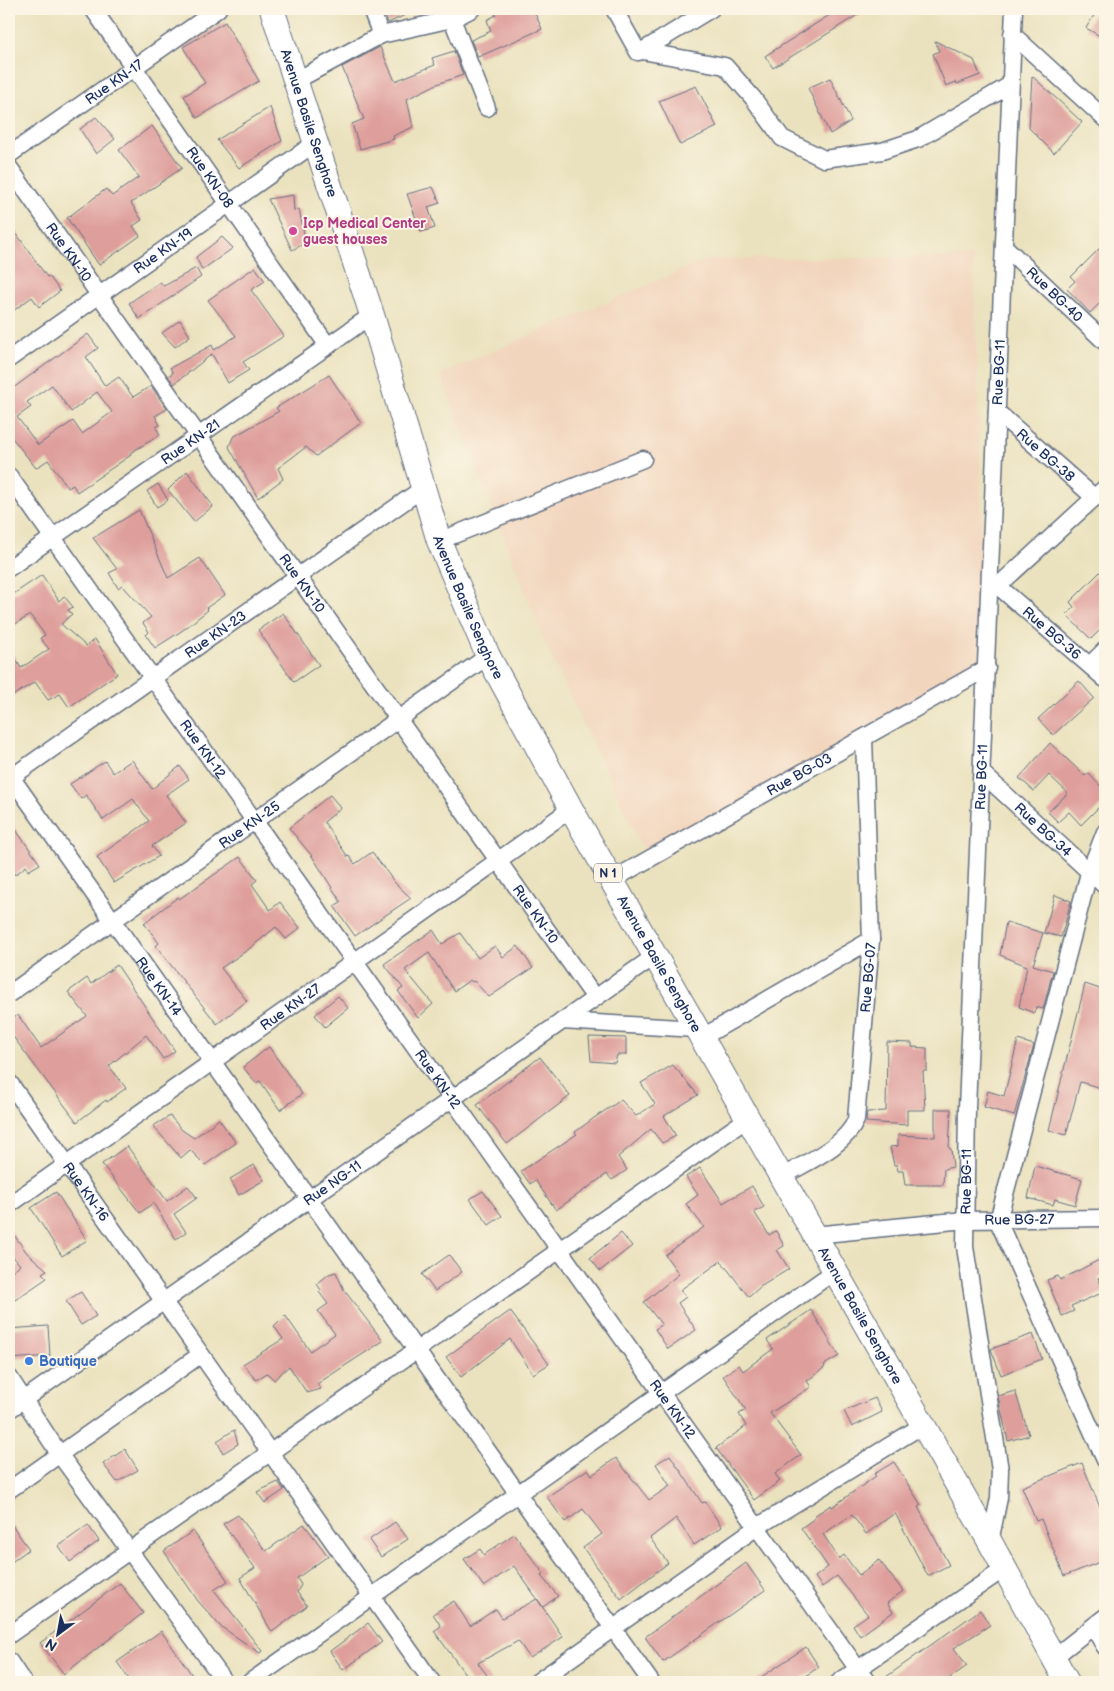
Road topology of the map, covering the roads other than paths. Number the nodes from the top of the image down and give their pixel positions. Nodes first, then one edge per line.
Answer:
1 (93, 9) edge
2 (218, 9) edge
3 (272, 9) edge
4 (371, 9) edge
5 (472, 9) edge
6 (614, 9) edge
7 (711, 9) edge
8 (1014, 9) edge
9 (452, 19) junction
10 (1012, 34) junction
11 (381, 36) junction
12 (642, 51) junction
13 (134, 67) junction
14 (295, 81) junction
15 (1010, 85) junction
16 (487, 108) dead end
17 (1105, 119) edge
18 (315, 143) junction
19 (9, 155) edge
20 (9, 167) edge
21 (229, 204) junction
22 (1004, 246) junction
23 (99, 295) junction
24 (372, 315) junction
25 (1105, 342) edge
26 (328, 346) junction
27 (9, 359) edge
28 (997, 412) junction
29 (199, 436) junction
30 (643, 460) dead end
31 (9, 476) edge
32 (422, 489) junction
33 (1100, 493) edge
34 (53, 538) junction
35 (439, 541) junction
36 (9, 568) edge
37 (298, 576) junction
38 (994, 584) junction
39 (1105, 650) edge
40 (488, 656) junction
41 (1090, 665) junction
42 (987, 668) junction
43 (153, 678) junction
44 (1105, 679) edge
45 (398, 719) junction
46 (864, 738) junction
47 (983, 774) junction
48 (10, 777) edge
49 (571, 809) junction
50 (254, 821) junction
51 (1105, 832) edge
52 (498, 860) junction
53 (1089, 873) junction
54 (612, 880) junction
55 (1105, 886) edge
56 (112, 921) junction
57 (871, 940) junction
58 (655, 956) junction
59 (354, 961) junction
60 (9, 994) edge
61 (595, 998) junction
62 (562, 1021) junction
63 (698, 1033) junction
64 (211, 1062) junction
65 (9, 1082) edge
66 (452, 1099) junction
67 (747, 1119) junction
68 (66, 1164) junction
69 (780, 1178) junction
70 (308, 1200) junction
71 (9, 1204) edge
72 (1105, 1218) edge
73 (965, 1220) junction
74 (998, 1221) junction
75 (814, 1235) junction
76 (560, 1250) junction
77 (835, 1271) junction
78 (162, 1302) junction
79 (416, 1350) junction
80 (200, 1356) junction
81 (9, 1378) edge
82 (661, 1392) junction
83 (24, 1399) junction
84 (9, 1410) edge
85 (922, 1424) junction
86 (269, 1453) junction
87 (60, 1455) junction
88 (1105, 1460) edge
89 (9, 1490) edge
90 (518, 1493) junction
91 (757, 1527) junction
92 (990, 1542) junction
93 (131, 1550) junction
94 (1004, 1569) junction
95 (372, 1596) junction
96 (1100, 1623) edge
97 (613, 1628) junction
98 (9, 1635) edge
99 (1105, 1647) edge
100 (1053, 1658) junction
101 (9, 1661) edge
102 (863, 1676) edge
103 (24, 1682) edge
104 (225, 1682) edge
105 (250, 1682) edge
106 (432, 1682) edge
107 (537, 1682) edge
108 (651, 1682) edge
109 (839, 1682) edge
110 (1067, 1682) edge

1 - 13 street, Rue KN-08
2 - 13 street, Rue KN-17
3 - 14 highway, Avenue Basile Senghore / N 1
4 - 11 street
5 - 9 street
6 - 12 street
7 - 12 street
8 - 10 street, Rue BG-11
9 - 11 street
9 - 16 street
10 - 15 street, Rue BG-11
10 - 17 street
11 - 14 street
12 - 15 street
13 - 19 street, Rue KN-17
13 - 21 street, Rue KN-08
14 - 18 highway, Avenue Basile Senghore / N 1
15 - 22 street, Rue BG-11
18 - 21 street, Rue KN-19
18 - 24 highway, Avenue Basile Senghore / N 1
20 - 23 street, Rue KN-10
21 - 23 street, Rue KN-19
21 - 26 street, Rue KN-08
22 - 25 street, Rue BG-40
22 - 28 street, Rue BG-11
23 - 27 street, Rue KN-19
23 - 29 street, Rue KN-10
24 - 26 street, Rue KN-21
24 - 32 highway, Avenue Basile Senghore / N 1
26 - 29 street, Rue KN-21
28 - 33 street, Rue BG-38
28 - 38 street, Rue BG-11
29 - 34 street, Rue KN-21
29 - 37 street, Rue KN-10
30 - 35 street
31 - 34 street, Rue KN-12
32 - 35 highway, Avenue Basile Senghore / N 1
32 - 37 street, Rue KN-23
33 - 38 street
34 - 36 street, Rue KN-21
34 - 43 street, Rue KN-12
35 - 40 highway, Avenue Basile Senghore / N 1
37 - 43 street, Rue KN-23
37 - 45 street, Rue KN-10
38 - 41 street, Rue BG-36
38 - 42 street, Rue BG-11
39 - 41 street
40 - 45 street, Rue KN-25
40 - 49 highway, Avenue Basile Senghore / N 1
41 - 44 street, Rue BG-36
42 - 46 street, Rue BG-03
42 - 47 street, Rue BG-11
43 - 48 street, Rue KN-23
43 - 50 street, Rue KN-12
45 - 50 street, Rue KN-25
45 - 52 street, Rue KN-10
46 - 54 street, Rue BG-03
46 - 57 street, Rue BG-07
47 - 53 street, Rue BG-34
47 - 73 street, Rue BG-11
48 - 56 street, Rue KN-14
49 - 52 street, Rue KN-27
49 - 54 highway, Avenue Basile Senghore / N 1
50 - 56 street, Rue KN-25
50 - 59 street, Rue KN-12
51 - 53 street
52 - 59 street, Rue KN-27
52 - 61 street, Rue KN-10
53 - 55 street, Rue BG-34
53 - 74 street
54 - 58 highway, Avenue Basile Senghore / N 1
56 - 60 street, Rue KN-25
56 - 64 street, Rue KN-14
57 - 63 street
57 - 69 street, Rue BG-07
58 - 61 street, Rue NG-11
58 - 63 highway, Avenue Basile Senghore / N 1
59 - 64 street, Rue KN-27
59 - 66 street, Rue KN-12
61 - 62 street, Rue NG-11
62 - 63 street
62 - 66 street, Rue NG-11
63 - 67 highway, Avenue Basile Senghore / N 1
64 - 68 street, Rue KN-27
64 - 70 street, Rue KN-14
65 - 68 street, Rue KN-16
66 - 70 street, Rue NG-11
66 - 76 street, Rue KN-12
67 - 69 highway, Avenue Basile Senghore / N 1
67 - 76 street
68 - 71 street, Rue KN-27
68 - 78 street, Rue KN-16
69 - 75 highway, Avenue Basile Senghore / N 1
70 - 78 street, Rue NG-11
70 - 79 street, Rue KN-14
72 - 74 street, Rue BG-27
73 - 74 street, Rue BG-27
73 - 75 street, Rue BG-27
73 - 92 street, Rue BG-11
74 - 88 street
75 - 77 highway, Avenue Basile Senghore / N 1
76 - 79 street
76 - 82 street, Rue KN-12
77 - 82 street
77 - 85 highway, Avenue Basile Senghore / N 1
78 - 80 street, Rue KN-16
78 - 83 street, Rue NG-11
79 - 86 street
79 - 90 street, Rue KN-14
80 - 86 street, Rue KN-16
80 - 87 street
81 - 83 street
82 - 90 street
82 - 91 street, Rue KN-12
83 - 84 street, Rue NG-11
83 - 87 street
85 - 91 street
85 - 92 highway, Avenue Basile Senghore / N 1
86 - 93 street
86 - 95 street, Rue KN-16
87 - 89 street
87 - 93 street
90 - 95 street
90 - 97 street, Rue KN-14
91 - 97 street
91 - 102 street, Rue KN-12
92 - 94 highway, Avenue Basile Senghore / N 1
93 - 98 street
93 - 104 street
94 - 100 highway, Avenue Basile Senghore / N 1
94 - 102 street
95 - 105 street
95 - 106 street, Rue KN-16
96 - 99 street
96 - 100 street
97 - 107 street
97 - 108 street, Rue KN-14
100 - 110 highway, Avenue Basile Senghore / N 1
101 - 103 street
102 - 109 street

